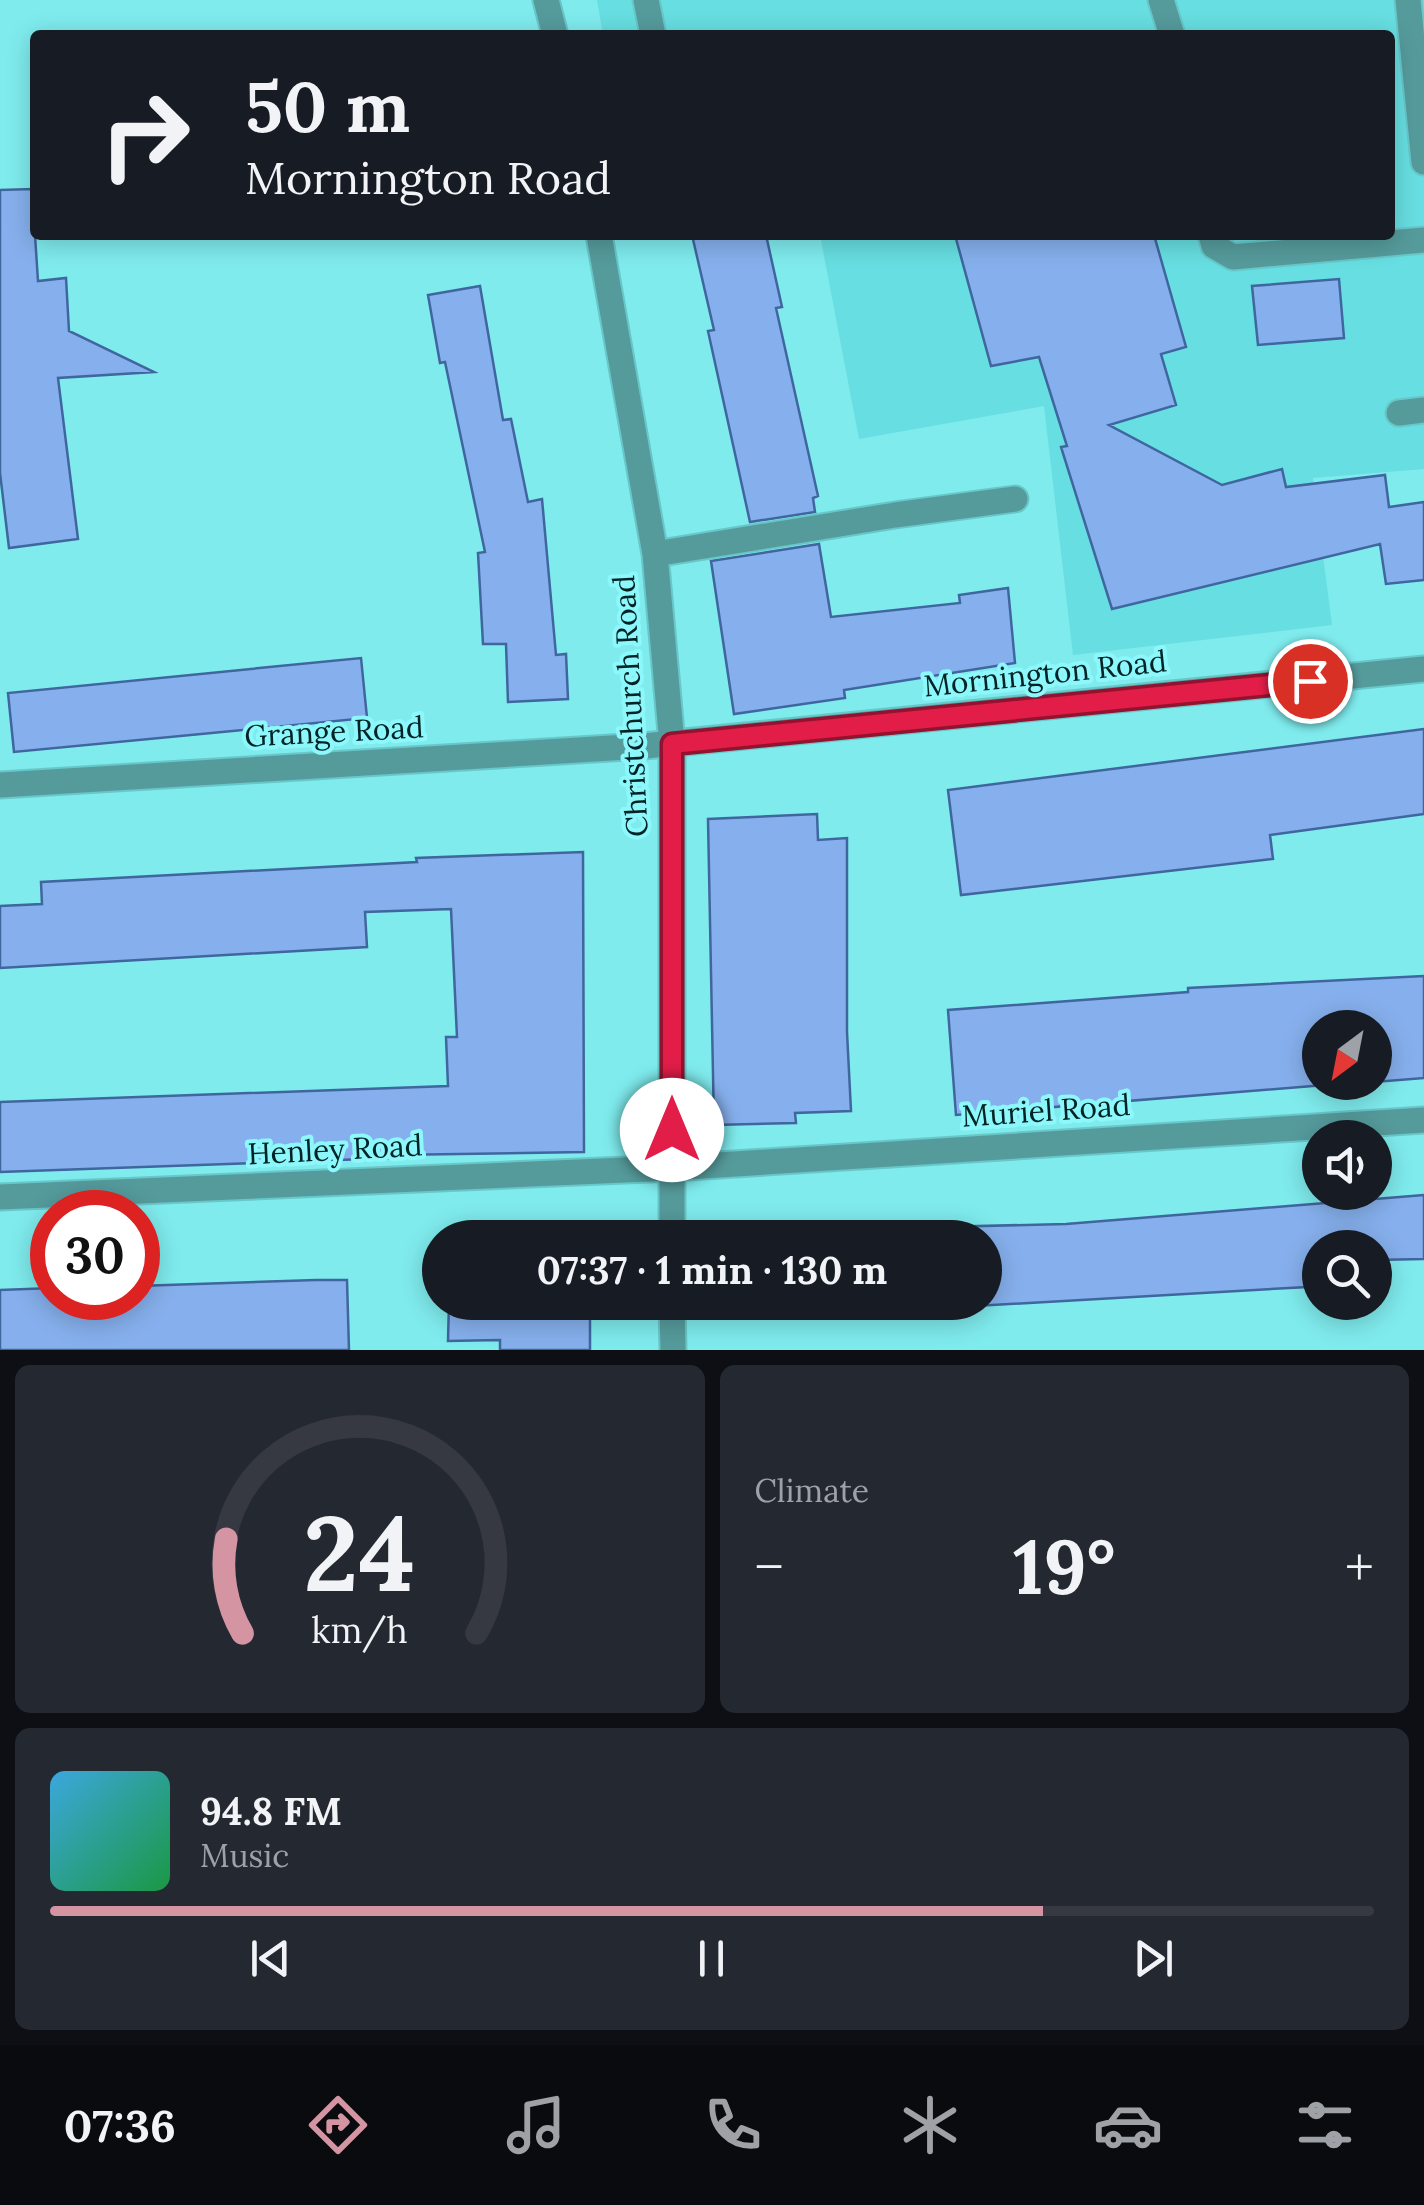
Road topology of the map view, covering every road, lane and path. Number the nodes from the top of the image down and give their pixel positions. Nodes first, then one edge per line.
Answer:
1 (546, 0) edge
2 (646, 0) edge
3 (1161, 0) edge
4 (1408, 0) edge
5 (554, 30) edge
6 (652, 30) edge
7 (1170, 30) edge
8 (1424, 162) edge
9 (600, 240) edge
10 (1212, 240) edge
11 (1424, 240) edge
12 (1015, 499) dead end
13 (654, 554) junction
14 (1424, 670) edge
15 (672, 744) junction
16 (0, 785) edge
17 (1424, 1120) edge
18 (672, 1168) junction
19 (0, 1197) edge
20 (672, 1220) edge
21 (672, 1320) edge
22 (672, 1350) edge

1 - 5 street
2 - 6 street
3 - 7 street
4 - 8 street
9 - 13 street, Christchurch Road
10 - 11 street
12 - 13 street
13 - 15 street, Christchurch Road
14 - 15 street, Mornington Road
15 - 16 street, Grange Road
15 - 18 street, Christchurch Road
17 - 18 street, Muriel Road
18 - 19 street, Henley Road
18 - 20 street, Christchurch Road
21 - 22 street

